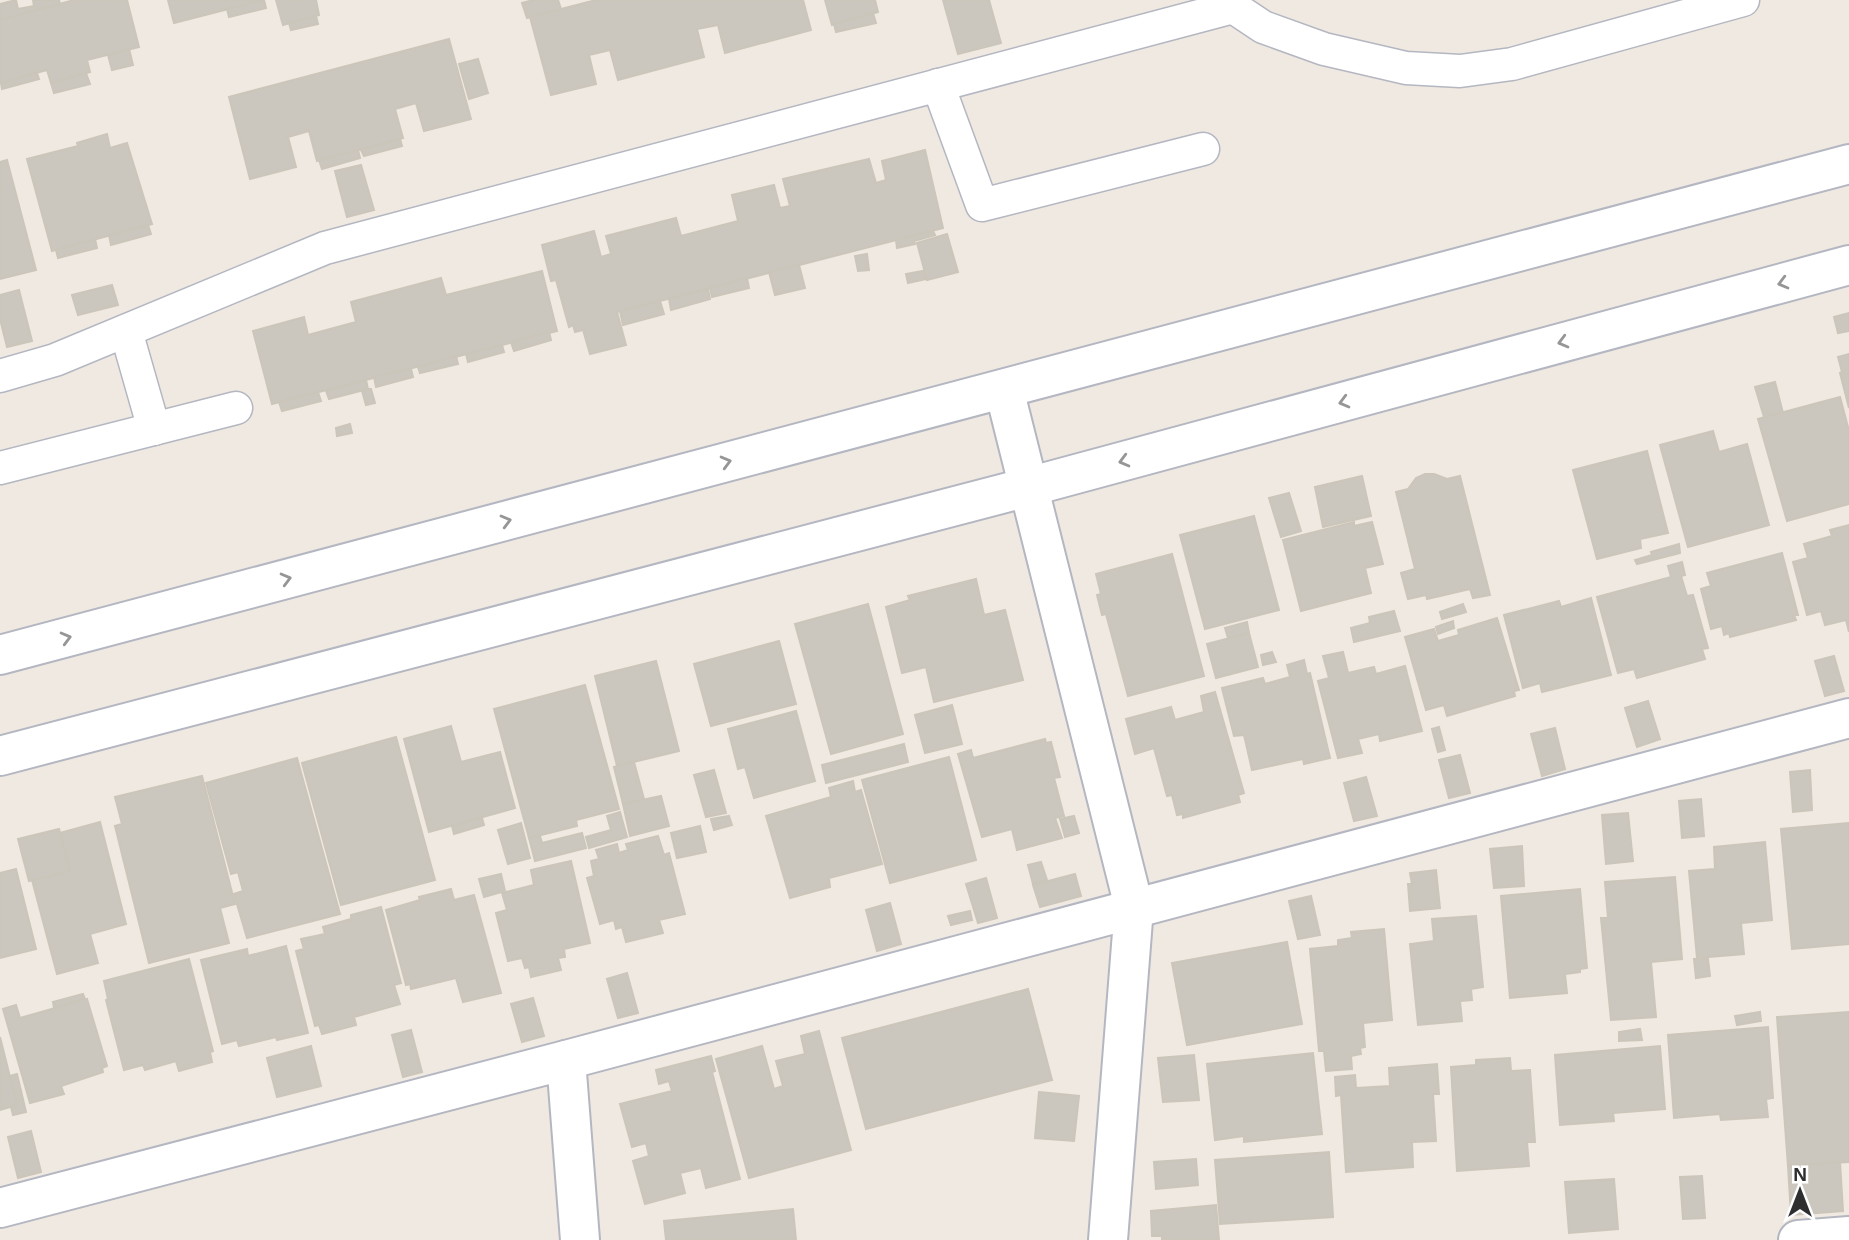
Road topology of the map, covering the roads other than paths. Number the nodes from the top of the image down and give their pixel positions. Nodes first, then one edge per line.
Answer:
1 (1729, 2) edge
2 (1233, 3) edge
3 (938, 85) junction
4 (1203, 149) dead end
5 (1849, 164) edge
6 (1849, 265) edge
7 (126, 331) junction
8 (0, 376) edge
9 (1004, 389) junction
10 (236, 408) dead end
11 (154, 429) junction
12 (0, 468) edge
13 (1028, 487) junction
14 (0, 655) edge
15 (1849, 718) edge
16 (0, 756) edge
17 (1134, 907) junction
18 (566, 1059) junction
19 (0, 1208) edge
20 (1849, 1236) edge
21 (580, 1240) edge
22 (1108, 1240) edge
23 (1798, 1240) edge

1 - 2 lane
2 - 3 lane
3 - 4 lane
3 - 7 lane
5 - 9 street
6 -> 13 street
7 - 8 lane
7 - 11 lane
9 - 13 street
14 -> 9 street
10 - 11 lane
11 - 12 lane
13 - 16 street
13 - 17 street
15 - 17 street
17 - 18 street
17 - 22 street
18 - 19 street
18 - 21 street
20 - 23 street

